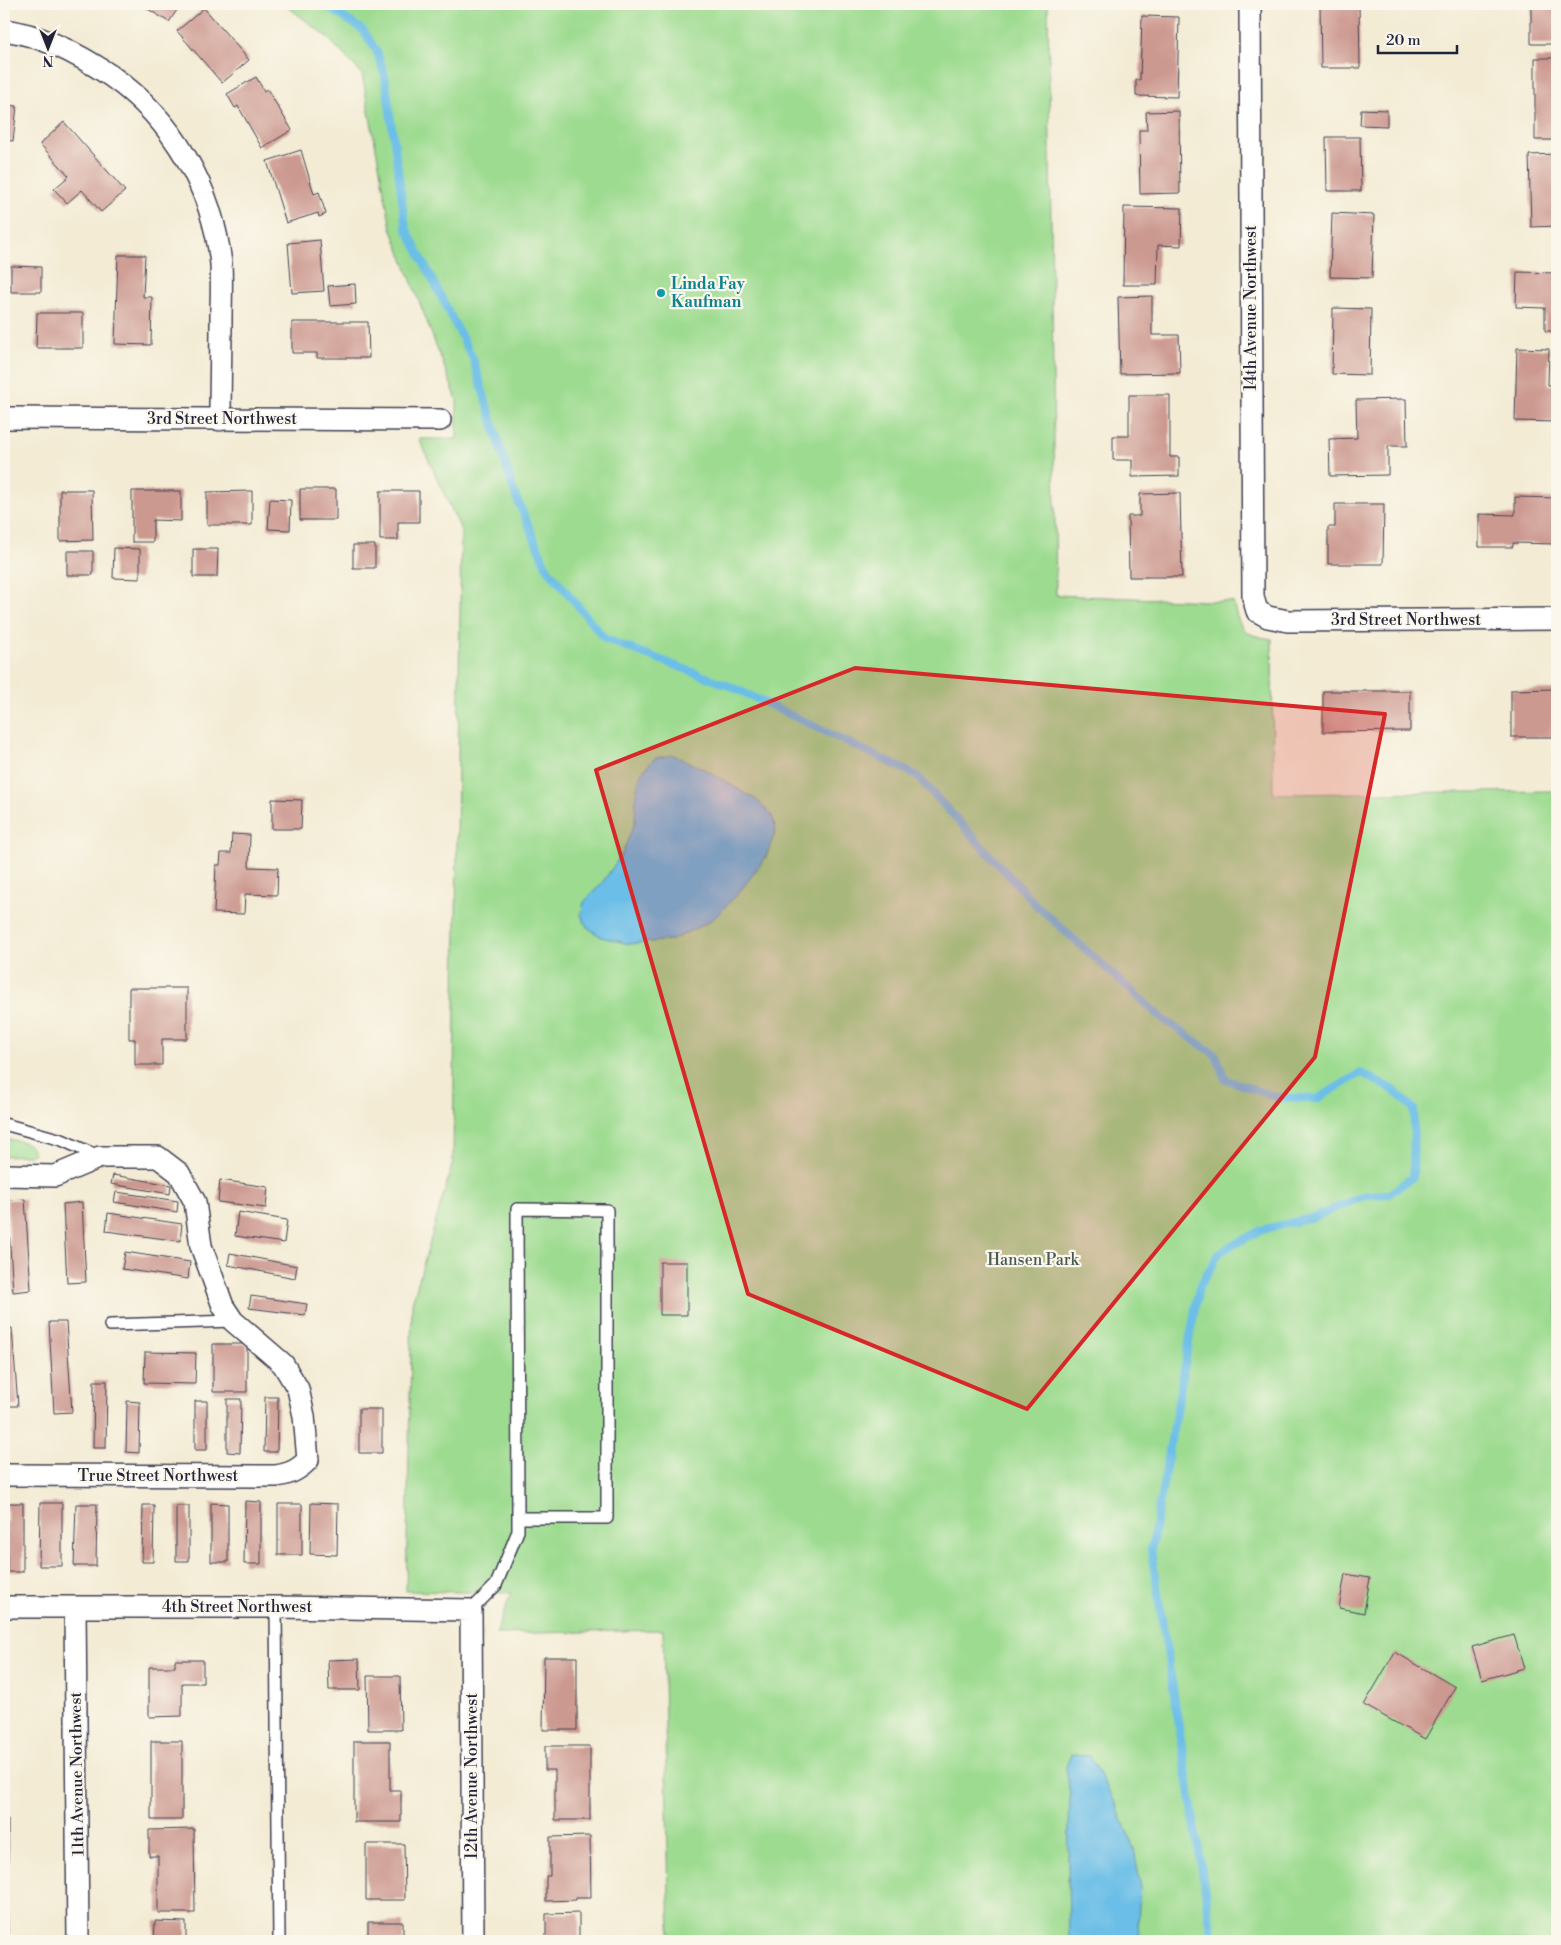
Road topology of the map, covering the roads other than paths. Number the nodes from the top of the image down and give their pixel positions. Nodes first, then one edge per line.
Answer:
1 (1250, 4) edge
2 (4, 30) edge
3 (4, 418) edge
4 (220, 420) junction
5 (440, 420) dead end
6 (1257, 611) joint
7 (1557, 618) edge
8 (4, 1124) edge
9 (100, 1157) junction
10 (4, 1175) edge
11 (233, 1321) junction
12 (110, 1325) dead end
13 (4, 1475) edge
14 (518, 1518) junction
15 (4, 1607) edge
16 (75, 1607) junction
17 (276, 1607) junction
18 (471, 1610) junction
19 (78, 1941) edge
20 (279, 1941) edge
21 (473, 1941) edge

1 - 6 street, 14th Avenue Northwest
2 - 4 street
3 - 4 street, 3rd Street Northwest
4 - 5 street, 3rd Street Northwest
6 - 7 street, 3rd Street Northwest
8 - 9 lane
9 - 10 street
9 - 11 street
11 - 12 lane
11 - 13 street, True Street Northwest
14 - 14 lane
14 - 18 lane
15 - 16 street, 4th Street Northwest
16 - 17 street, 4th Street Northwest
16 - 19 street, 11th Avenue Northwest
17 - 18 street, 4th Street Northwest
17 - 20 lane
18 - 21 street, 12th Avenue Northwest

